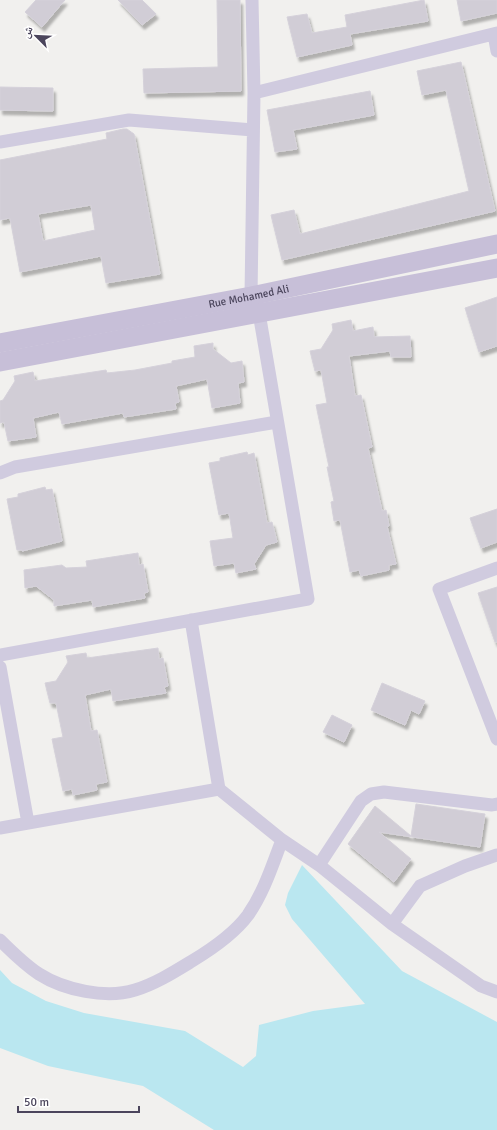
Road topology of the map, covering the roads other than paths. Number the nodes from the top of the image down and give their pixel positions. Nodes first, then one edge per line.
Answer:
1 (252, 0) edge
2 (495, 34) edge
3 (497, 51) edge
4 (254, 93) junction
5 (253, 130) junction
6 (0, 142) edge
7 (497, 244) edge
8 (497, 268) edge
9 (251, 296) junction
10 (259, 313) junction
11 (0, 343) edge
12 (0, 362) edge
13 (278, 422) junction
14 (0, 473) edge
15 (497, 568) edge
16 (191, 620) junction
17 (0, 655) edge
18 (0, 667) edge
19 (497, 739) edge
20 (219, 789) junction
21 (497, 804) edge
22 (28, 823) junction
23 (0, 828) edge
24 (282, 840) junction
25 (497, 855) edge
26 (319, 866) junction
27 (392, 924) junction
28 (0, 940) edge
29 (497, 992) edge

1 - 4 street
2 - 3 street
2 - 4 street
4 - 5 street
5 - 6 street
5 - 9 street
7 - 9 street, Rue Mohamed Ali
8 - 10 street
9 - 10 street
9 - 11 street, Rue Mohamed Ali
10 - 12 street
10 - 13 street
13 - 14 street
13 - 16 street
15 - 19 street
16 - 17 street
16 - 20 street
18 - 22 street
20 - 22 street
20 - 24 street
21 - 26 street
22 - 23 street
24 - 26 street
24 - 28 street
25 - 27 street
26 - 27 street
27 - 29 street

